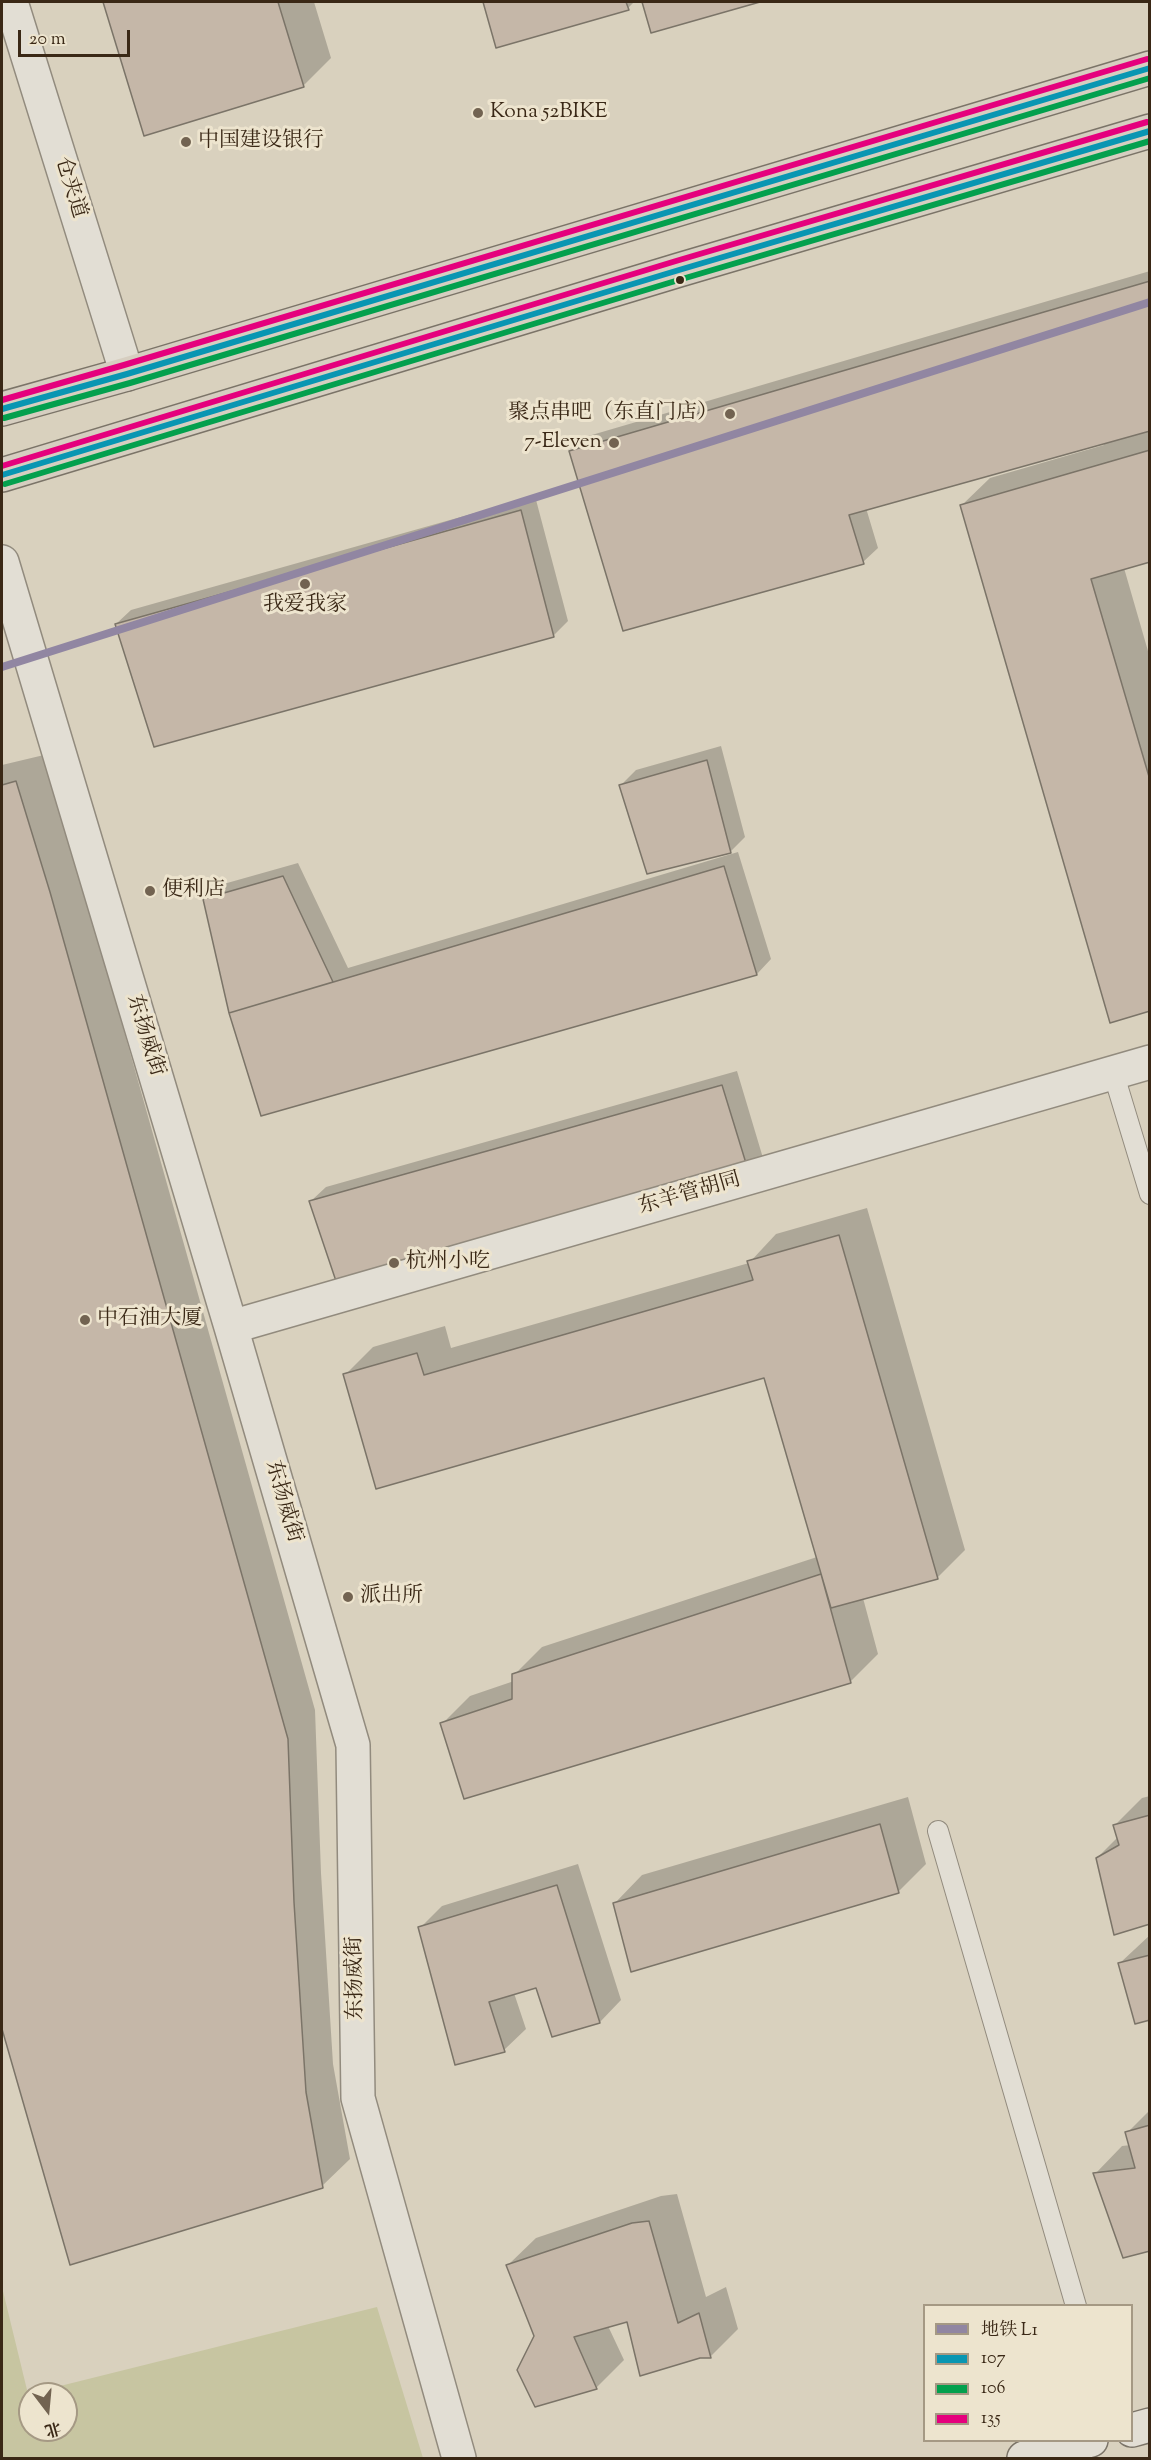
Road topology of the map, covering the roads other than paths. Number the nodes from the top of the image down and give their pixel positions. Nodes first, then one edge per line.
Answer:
1 (11, 2) edge
2 (1149, 68) edge
3 (1149, 131) edge
4 (127, 374) junction
5 (2, 409) edge
6 (2, 476) edge
7 (2, 562) edge
8 (1149, 1062) edge
9 (1113, 1072) junction
10 (1149, 1194) edge
11 (231, 1327) junction
12 (938, 1831) dead end
13 (1075, 2304) edge
14 (1149, 2425) edge
15 (1133, 2429) edge
16 (1084, 2442) edge
17 (459, 2458) edge
18 (1024, 2458) edge

1 - 4 street, 仓夹道
2 - 4 main road
3 - 6 main road
4 - 5 main road
7 - 11 street, 东扬威街
8 - 9 street, 东羊管胡同
9 - 10 lane
9 - 11 street, 东羊管胡同
11 - 17 street, 东扬威街
12 - 13 lane
14 - 15 street
16 - 18 street

